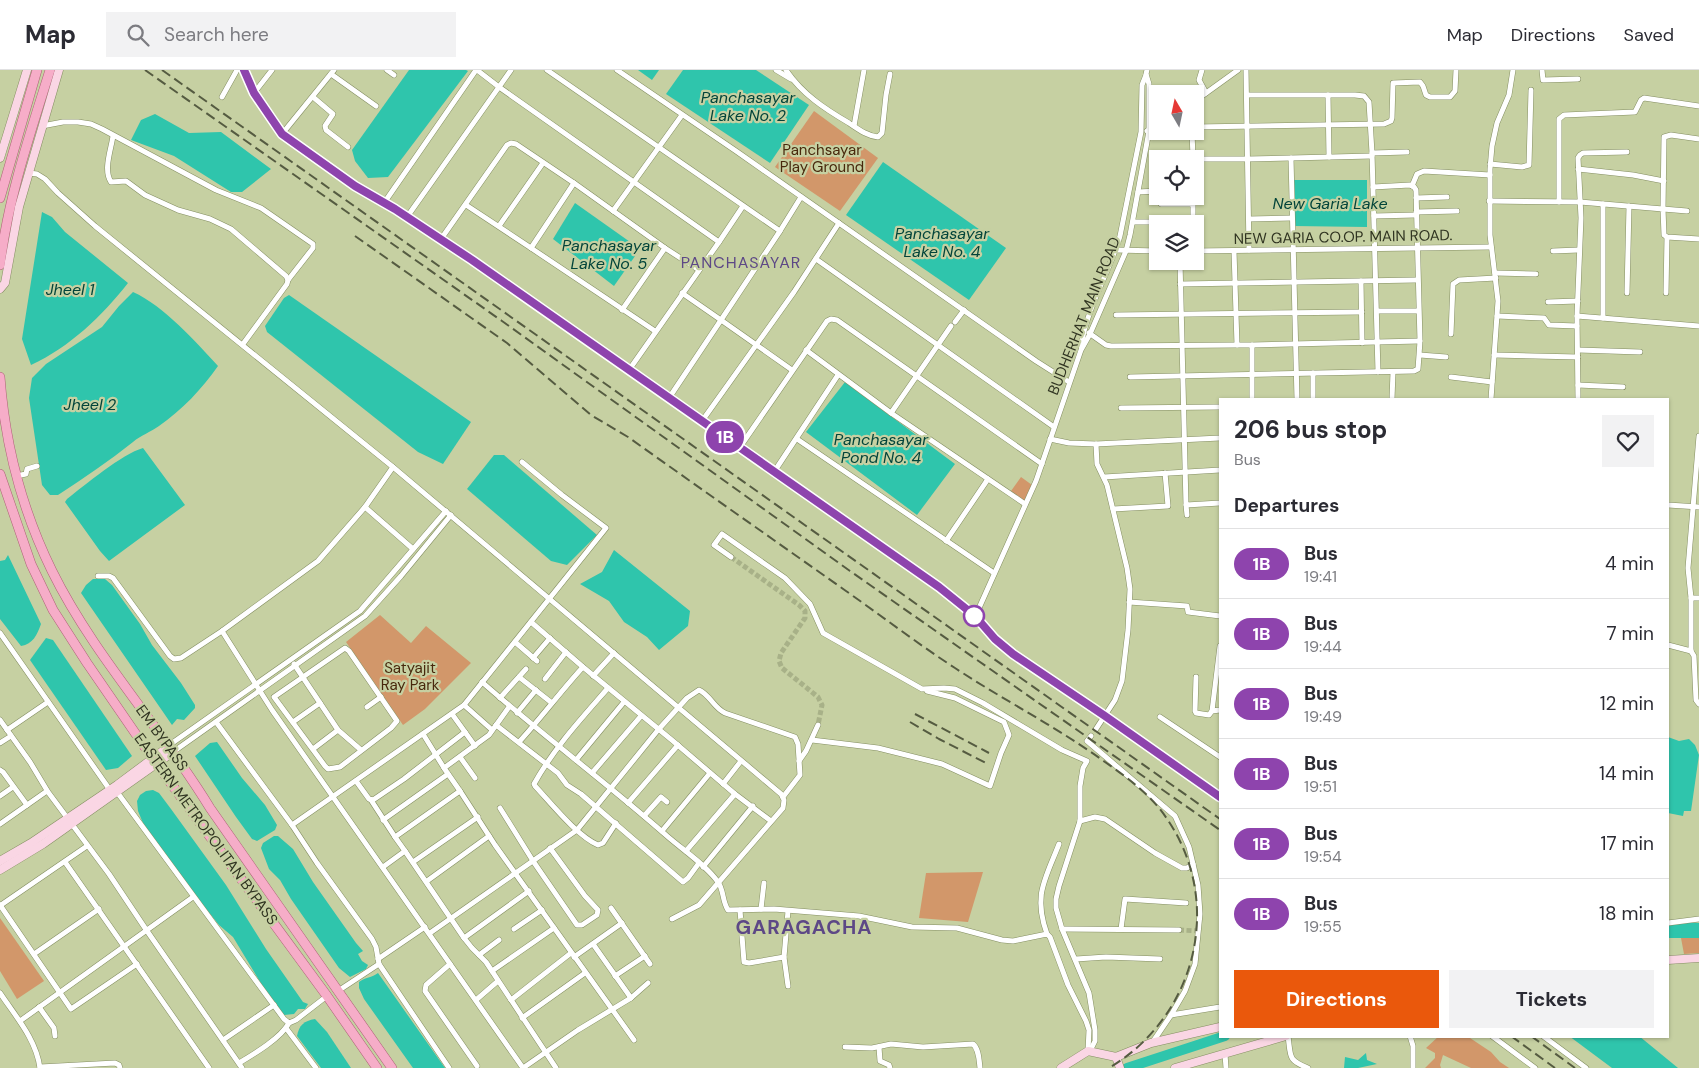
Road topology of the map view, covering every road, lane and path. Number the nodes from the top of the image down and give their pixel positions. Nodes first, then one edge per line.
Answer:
1 (27, 70) edge
2 (37, 70) edge
3 (50, 70) edge
4 (59, 70) edge
5 (237, 70) edge
6 (244, 70) edge
7 (272, 70) edge
8 (387, 70) edge
9 (477, 70) edge
10 (511, 70) edge
11 (546, 70) edge
12 (617, 70) edge
13 (776, 70) edge
14 (786, 70) edge
15 (864, 70) edge
16 (1202, 70) edge
17 (1238, 70) edge
18 (1246, 70) edge
19 (1456, 70) edge
20 (1513, 70) edge
21 (1542, 70) edge
22 (333, 72) edge
23 (1146, 72) edge
24 (890, 74) dead end
25 (394, 75) dead end
26 (792, 79) junction
27 (1578, 79) dead end
28 (1142, 84) junction
29 (1149, 84) joint
30 (499, 87) junction
31 (1531, 90) dead end
32 (254, 93) junction
33 (1206, 93) joint
34 (1246, 95) junction
35 (1328, 95) junction
36 (222, 97) dead end
37 (313, 97) junction
38 (376, 106) dead end
39 (1699, 106) edge
40 (682, 115) junction
41 (1371, 124) junction
42 (1328, 125) junction
43 (42, 126) junction
44 (854, 126) junction
45 (1204, 126) edge
46 (1247, 126) junction
47 (1149, 131) joint
48 (1141, 132) junction
49 (282, 134) junction
50 (113, 136) junction
51 (1699, 139) edge
52 (348, 147) dead end
53 (659, 148) junction
54 (1407, 152) dead end
55 (1628, 152) dead end
56 (1372, 154) junction
57 (1329, 157) junction
58 (0, 158) edge
59 (1291, 158) junction
60 (1204, 159) edge
61 (1248, 159) junction
62 (543, 164) junction
63 (1490, 164) junction
64 (1578, 169) junction
65 (29, 173) junction
66 (1490, 175) junction
67 (1664, 181) junction
68 (635, 182) junction
69 (574, 183) junction
70 (1412, 186) junction
71 (1373, 187) junction
72 (1138, 192) junction
73 (1149, 192) edge
74 (801, 197) junction
75 (1446, 197) dead end
76 (0, 198) edge
77 (1416, 198) junction
78 (1490, 201) junction
79 (1559, 202) junction
80 (1580, 202) junction
81 (384, 203) junction
82 (1602, 204) junction
83 (466, 205) junction
84 (743, 206) junction
85 (1629, 206) junction
86 (1663, 209) junction
87 (613, 211) junction
88 (1457, 211) dead end
89 (1687, 211) dead end
90 (1416, 214) junction
91 (1374, 216) junction
92 (407, 217) junction
93 (1292, 218) junction
94 (1249, 219) junction
95 (1133, 222) junction
96 (1149, 222) edge
97 (839, 223) junction
98 (499, 226) junction
99 (1122, 228) junction
100 (1131, 229) junction
101 (780, 231) junction
102 (1667, 237) junction
103 (441, 239) junction
104 (1699, 239) edge
105 (719, 242) junction
106 (1491, 247) junction
107 (531, 248) junction
108 (665, 248) junction
109 (1416, 248) junction
110 (1375, 249) junction
111 (1116, 250) junction
112 (1234, 250) junction
113 (1249, 250) junction
114 (1293, 250) junction
115 (1554, 250) dead end
116 (1579, 250) junction
117 (1126, 251) junction
118 (1149, 251) edge
119 (1204, 251) edge
120 (816, 259) junction
121 (0, 265) edge
122 (699, 270) junction
123 (1180, 270) edge
124 (1536, 274) dead end
125 (1496, 276) junction
126 (288, 280) junction
127 (1418, 280) junction
128 (1361, 281) junction
129 (1376, 281) junction
130 (1294, 282) junction
131 (1180, 284) junction
132 (1236, 284) junction
133 (0, 290) edge
134 (682, 293) junction
135 (1627, 293) dead end
136 (1666, 293) dead end
137 (1578, 301) junction
138 (1548, 302) dead end
139 (622, 310) junction
140 (964, 310) junction
141 (1377, 311) junction
142 (1418, 311) junction
143 (1362, 312) junction
144 (1237, 314) junction
145 (1295, 314) junction
146 (1116, 315) dead end
147 (1181, 315) junction
148 (1497, 316) junction
149 (1577, 316) junction
150 (1603, 318) junction
151 (721, 320) junction
152 (1577, 326) junction
153 (1699, 326) edge
154 (1084, 330) junction
155 (655, 331) junction
156 (1090, 334) junction
157 (1451, 334) dead end
158 (1420, 341) junction
159 (1378, 342) junction
160 (1362, 343) junction
161 (242, 344) junction
162 (1296, 344) junction
163 (757, 345) junction
164 (1181, 345) junction
165 (1237, 345) junction
166 (1252, 345) junction
167 (938, 346) junction
168 (806, 350) junction
169 (1080, 350) junction
170 (1578, 350) junction
171 (1640, 352) dead end
172 (1494, 355) junction
173 (1420, 356) junction
174 (1446, 356) dead end
175 (1578, 358) junction
176 (629, 370) junction
177 (792, 370) junction
178 (1378, 372) junction
179 (1393, 372) junction
180 (1313, 373) junction
181 (1297, 374) junction
182 (838, 375) junction
183 (1252, 375) junction
184 (918, 376) junction
185 (1182, 376) junction
186 (0, 377) edge
187 (1130, 377) dead end
188 (1451, 377) dead end
189 (1069, 382) junction
190 (1492, 382) junction
191 (1578, 385) junction
192 (1623, 387) dead end
193 (669, 398) junction
194 (1252, 398) edge
195 (1298, 398) edge
196 (1313, 398) edge
197 (1392, 398) edge
198 (1491, 398) edge
199 (1578, 398) edge
200 (1182, 407) junction
201 (1219, 407) edge
202 (1121, 408) dead end
203 (891, 413) junction
204 (702, 421) junction
205 (1054, 427) junction
206 (1699, 436) edge
207 (797, 438) junction
208 (1219, 438) edge
209 (1050, 439) junction
210 (1184, 439) junction
211 (1096, 444) junction
212 (740, 447) junction
213 (1698, 454) edge
214 (522, 462) dead end
215 (1042, 464) junction
216 (37, 466) dead end
217 (393, 467) junction
218 (1219, 470) edge
219 (774, 472) junction
220 (1185, 472) junction
221 (1165, 473) junction
222 (0, 474) edge
223 (16, 476) junction
224 (1104, 476) junction
225 (988, 479) junction
226 (1219, 503) edge
227 (1025, 504) junction
228 (1186, 505) junction
229 (1669, 505) edge
230 (365, 507) junction
231 (1696, 507) edge
232 (1113, 509) junction
233 (446, 511) junction
234 (451, 515) junction
235 (1186, 516) dead end
236 (946, 541) junction
237 (413, 549) junction
238 (731, 557) tunnel mouth
239 (394, 570) junction
240 (994, 573) junction
241 (98, 576) dead end
242 (401, 576) junction
243 (549, 598) junction
244 (1691, 598) junction
245 (1699, 598) edge
246 (1129, 602) junction
247 (975, 616) junction
248 (1219, 616) edge
249 (531, 622) junction
250 (337, 628) junction
251 (222, 631) junction
252 (0, 633) edge
253 (341, 633) junction
254 (550, 638) junction
255 (515, 642) junction
256 (1669, 645) edge
257 (1691, 651) junction
258 (566, 652) junction
259 (614, 653) junction
260 (290, 660) junction
261 (1219, 660) edge
262 (295, 666) junction
263 (582, 667) junction
264 (526, 669) dead end
265 (1218, 675) edge
266 (593, 676) junction
267 (519, 677) junction
268 (1196, 677) dead end
269 (303, 678) junction
270 (545, 679) dead end
271 (482, 682) junction
272 (256, 684) junction
273 (608, 688) junction
274 (922, 689) junction
275 (536, 690) junction
276 (261, 691) junction
277 (381, 697) junction
278 (500, 698) junction
279 (48, 702) junction
280 (624, 702) junction
281 (320, 703) junction
282 (552, 703) junction
283 (1699, 704) edge
284 (464, 705) junction
285 (367, 707) dead end
286 (509, 707) junction
287 (678, 708) junction
288 (1219, 710) edge
289 (217, 711) junction
290 (1212, 711) junction
291 (517, 713) junction
292 (452, 714) junction
293 (641, 716) junction
294 (1105, 716) junction
295 (1160, 717) dead end
296 (222, 718) junction
297 (0, 720) edge
298 (216, 722) junction
299 (293, 722) junction
300 (496, 725) junction
301 (818, 725) tunnel mouth
302 (534, 726) junction
303 (491, 729) junction
304 (1096, 729) dead end
305 (338, 730) junction
306 (658, 730) junction
307 (465, 732) junction
308 (9, 733) junction
309 (423, 734) junction
310 (1091, 736) dead end
311 (812, 740) junction
312 (519, 742) junction
313 (0, 743) edge
314 (678, 745) junction
315 (476, 746) junction
316 (558, 746) junction
317 (170, 749) junction
318 (312, 749) junction
319 (361, 750) junction
320 (436, 756) junction
321 (1219, 756) edge
322 (460, 757) junction
323 (576, 760) junction
324 (155, 761) junction
325 (741, 761) junction
326 (798, 761) junction
327 (545, 763) junction
328 (444, 768) junction
329 (0, 770) edge
330 (592, 773) junction
331 (710, 773) junction
332 (448, 774) junction
333 (475, 778) dead end
334 (356, 781) junction
335 (723, 784) junction
336 (13, 786) junction
337 (610, 788) junction
338 (47, 791) junction
339 (114, 791) junction
340 (460, 791) junction
341 (735, 794) junction
342 (0, 796) edge
343 (333, 796) junction
344 (783, 797) junction
345 (1219, 797) edge
346 (371, 800) junction
347 (667, 802) dead end
348 (628, 803) junction
349 (26, 805) junction
350 (596, 806) junction
351 (753, 806) junction
352 (500, 808) dead end
353 (0, 814) edge
354 (644, 816) junction
355 (478, 817) junction
356 (384, 820) junction
357 (70, 821) junction
358 (771, 821) junction
359 (1080, 821) junction
360 (2, 822) edge
361 (616, 823) junction
362 (292, 825) junction
363 (577, 830) junction
364 (662, 831) junction
365 (489, 836) junction
366 (395, 837) junction
367 (1059, 844) dead end
368 (87, 846) junction
369 (550, 848) junction
370 (405, 851) junction
371 (686, 851) junction
372 (0, 861) edge
373 (533, 861) junction
374 (65, 862) junction
375 (413, 862) junction
376 (1193, 864) junction
377 (701, 865) junction
378 (382, 866) junction
379 (0, 870) edge
380 (516, 872) junction
381 (427, 881) junction
382 (719, 883) junction
383 (764, 883) dead end
384 (529, 891) junction
385 (193, 897) junction
386 (1186, 904) dead end
387 (1, 905) edge
388 (611, 908) dead end
389 (761, 909) junction
390 (99, 910) junction
391 (542, 910) junction
392 (740, 910) junction
393 (788, 911) junction
394 (452, 918) junction
395 (672, 919) dead end
396 (1699, 920) edge
397 (622, 923) junction
398 (1669, 923) edge
399 (425, 927) junction
400 (554, 928) junction
401 (514, 929) dead end
402 (1062, 929) junction
403 (1121, 929) junction
404 (146, 930) junction
405 (1179, 930) tunnel mouth
406 (430, 933) junction
407 (1047, 934) junction
408 (464, 938) junction
409 (499, 940) dead end
410 (593, 944) junction
411 (124, 946) junction
412 (34, 954) junction
413 (479, 955) junction
414 (573, 955) junction
415 (645, 956) junction
416 (784, 957) junction
417 (1699, 958) edge
418 (1076, 959) junction
419 (1160, 959) dead end
420 (1669, 960) edge
421 (378, 962) junction
422 (137, 964) junction
423 (450, 964) junction
424 (650, 964) dead end
425 (492, 971) junction
426 (585, 973) junction
427 (615, 976) junction
428 (498, 981) junction
429 (648, 983) dead end
430 (788, 986) dead end
431 (338, 991) junction
432 (60, 992) junction
433 (0, 993) edge
434 (327, 996) junction
435 (631, 998) junction
436 (476, 1000) junction
437 (511, 1000) junction
438 (274, 1004) junction
439 (39, 1007) junction
440 (1219, 1007) edge
441 (612, 1010) junction
442 (1171, 1015) junction
443 (522, 1018) junction
444 (20, 1022) junction
445 (289, 1022) junction
446 (1219, 1027) edge
447 (286, 1028) junction
448 (55, 1036) dead end
449 (1280, 1038) edge
450 (1287, 1038) edge
451 (1411, 1038) edge
452 (1495, 1038) edge
453 (1546, 1038) edge
454 (223, 1040) junction
455 (634, 1040) dead end
456 (1152, 1044) junction
457 (845, 1047) dead end
458 (879, 1047) junction
459 (1089, 1051) junction
460 (546, 1053) junction
461 (1225, 1054) junction
462 (1116, 1057) junction
463 (1194, 1065) edge
464 (241, 1066) edge
465 (477, 1066) dead end
466 (1295, 1066) edge
467 (40, 1068) edge
468 (120, 1068) edge
469 (209, 1068) edge
470 (316, 1068) edge
471 (377, 1068) edge
472 (392, 1068) edge
473 (449, 1068) edge
474 (523, 1068) edge
475 (556, 1068) edge
476 (890, 1068) edge
477 (980, 1068) edge
478 (1061, 1068) edge
479 (1120, 1068) edge
480 (1176, 1068) edge
481 (1226, 1068) edge
482 (1308, 1068) edge
483 (1413, 1068) edge
484 (1535, 1068) edge
485 (1586, 1068) edge

1 - 58 street
2 - 76 main road
3 - 121 main road
4 - 43 street
5 - 36 street
6 - 32 street
7 - 32 street
8 - 25 street
9 - 30 street
9 - 81 street
10 - 30 street
11 - 53 street
12 - 40 street
13 - 26 street
14 - 26 street
15 - 44 street
16 - 33 street
17 - 33 street
18 - 34 street
19 - 41 street
20 - 63 street
21 - 27 street
22 - 37 street
22 - 38 street
23 - 28 street
23 - 29 street, BUDHERHAT MAIN ROAD
24 - 44 street
26 - 44 street
28 - 29 street
28 - 48 street
30 - 68 street
30 - 92 street
31 - 63 street
32 - 49 street
34 - 35 street
34 - 46 street
35 - 41 street
35 - 42 street
37 - 49 street
37 - 52 street
39 - 79 street
40 - 53 street
40 - 74 street
41 - 42 street
41 - 56 street
42 - 46 street
42 - 57 street
43 - 50 street
43 - 65 street
45 - 46 street
46 - 61 street
47 - 48 street
47 - 72 street, BUDHERHAT MAIN ROAD
48 - 99 street
49 - 81 street
50 - 126 street
50 - 126 street
51 - 67 street
53 - 68 street
53 - 84 street
54 - 56 street
55 - 64 street
56 - 57 street
56 - 71 street
57 - 59 street
59 - 61 street
59 - 93 street
60 - 61 street
61 - 94 street
62 - 69 street
62 - 83 street
62 - 98 street
63 - 66 street
64 - 67 street
64 - 80 street
65 - 133 street
65 - 161 street
66 - 70 street
66 - 78 street
67 - 86 street
68 - 87 street
68 - 105 street
69 - 87 street
69 - 107 street
70 - 71 street
70 - 77 street
71 - 91 street
72 - 73 street
72 - 95 street, BUDHERHAT MAIN ROAD
74 - 97 street
74 - 101 street
75 - 77 street
77 - 90 street
78 - 79 street
78 - 106 street
79 - 80 street
80 - 82 street
80 - 116 street
81 - 92 street
82 - 85 street
82 - 150 street
83 - 98 street
83 - 103 street
84 - 101 street
84 - 105 street
85 - 86 street
85 - 135 street
86 - 89 street
86 - 102 street
87 - 108 street
88 - 90 street
90 - 91 street
90 - 109 street
91 - 110 street
92 - 103 street
93 - 94 street
93 - 114 street
94 - 113 street
95 - 96 street
95 - 100 street, BUDHERHAT MAIN ROAD
97 - 120 street
97 - 140 street
98 - 107 street
99 - 100 street
99 - 111 street
100 - 117 street, BUDHERHAT MAIN ROAD
101 - 151 street
102 - 104 street
102 - 136 street
103 - 176 street
105 - 122 street
106 - 109 street, NEW GARIA CO.OP. MAIN ROAD.
106 - 125 street
107 - 139 street
108 - 122 street
108 - 139 street
109 - 110 street, NEW GARIA CO.OP. MAIN ROAD.
109 - 127 street
110 - 114 street, NEW GARIA CO.OP. MAIN ROAD.
110 - 129 street
111 - 117 street
111 - 154 street
112 - 113 street, NEW GARIA CO.OP. MAIN ROAD.
112 - 119 street, NEW GARIA CO.OP. MAIN ROAD.
112 - 132 street
113 - 114 street, NEW GARIA CO.OP. MAIN ROAD.
114 - 130 street
115 - 116 street
116 - 137 street
117 - 118 street
117 - 156 street, BUDHERHAT MAIN ROAD
120 - 163 street
120 - 167 street
122 - 134 street
123 - 131 street
124 - 125 street
125 - 148 street
125 - 157 street
126 - 161 street
127 - 129 street
127 - 142 street
128 - 129 street
128 - 130 street
128 - 143 street
129 - 141 street
130 - 132 street
130 - 145 street
131 - 132 street
131 - 147 street
132 - 144 street
134 - 151 street
134 - 155 street
137 - 138 street
137 - 149 street
139 - 155 street
140 - 167 street
140 - 189 street
141 - 142 street
141 - 159 street
142 - 158 street
143 - 145 street
143 - 160 street
144 - 145 street
144 - 147 street
144 - 165 street
145 - 162 street
146 - 147 street
147 - 164 street
148 - 152 street
148 - 172 street
149 - 150 street
149 - 152 street
150 - 153 street
151 - 163 street
151 - 193 street
152 - 170 street
154 - 156 street
154 - 169 street
155 - 176 street
156 - 164 street
156 - 169 street, BUDHERHAT MAIN ROAD
158 - 159 street
158 - 173 street
159 - 160 street
159 - 178 street
160 - 162 street
161 - 217 street
162 - 166 street
162 - 181 street
163 - 177 street
163 - 204 street
164 - 165 street
164 - 185 street
165 - 166 street
166 - 183 street
167 - 184 street
167 - 205 street
168 - 177 street
168 - 182 street
168 - 184 street
169 - 189 street, BUDHERHAT MAIN ROAD
170 - 171 street
170 - 175 street
172 - 175 street
172 - 190 street
173 - 174 street
173 - 179 street
175 - 191 street
176 - 193 street
177 - 212 street
178 - 179 street
178 - 180 street
179 - 197 street
180 - 181 street
180 - 196 street
181 - 183 street
181 - 195 street
182 - 203 street
182 - 207 street
183 - 185 street
183 - 194 street
184 - 203 street
184 - 215 street
185 - 187 street
185 - 200 street
186 - 223 main road, EM BYPASS
188 - 190 street
189 - 205 street, BUDHERHAT MAIN ROAD
190 - 198 street
191 - 192 street
191 - 199 street
193 - 204 street
200 - 201 street
200 - 202 street
200 - 210 street
203 - 225 street
204 - 212 street
205 - 209 street, BUDHERHAT MAIN ROAD
206 - 213 street
207 - 219 street
207 - 236 street
208 - 210 street
209 - 211 street
209 - 215 street, BUDHERHAT MAIN ROAD
210 - 211 street
210 - 220 street
211 - 224 street
212 - 219 street
213 - 231 street
214 - 243 street
215 - 227 street, BUDHERHAT MAIN ROAD
216 - 223 street
217 - 230 street
217 - 233 street
218 - 220 street
219 - 247 street
220 - 221 street
220 - 228 street
221 - 224 street
221 - 232 street
222 - 324 main road, EASTERN METROPOLITAN BYPASS
223 - 317 main road, EM BYPASS
224 - 232 street
225 - 227 street
225 - 236 street
226 - 228 street
227 - 240 street, BUDHERHAT MAIN ROAD
228 - 235 street
229 - 231 street
230 - 237 street
230 - 251 street
231 - 244 street
232 - 246 street
233 - 234 street
233 - 237 street
234 - 242 street
234 - 243 street
236 - 240 street
237 - 239 street
238 - 274 street
239 - 242 street
239 - 250 street
240 - 247 street, BUDHERHAT MAIN ROAD
241 - 251 street
242 - 253 street
243 - 249 street
243 - 259 street
244 - 245 street
244 - 257 street
246 - 248 street
246 - 294 street
247 - 294 street
249 - 254 street
249 - 255 street
250 - 253 street
250 - 260 street
251 - 272 street
252 - 279 street
253 - 262 street
254 - 255 street
254 - 258 street
255 - 271 street
256 - 257 street
257 - 283 street
258 - 263 street
258 - 270 street
259 - 266 street
259 - 287 street
260 - 262 street
260 - 272 street
261 - 265 street
262 - 269 street
262 - 276 street
263 - 266 street
263 - 282 street
264 - 267 street
265 - 290 street
266 - 273 street
267 - 275 street
267 - 278 street
268 - 290 street
269 - 277 street
269 - 281 street
269 - 299 street
271 - 278 street
271 - 284 street
272 - 276 street
272 - 289 street
273 - 280 street
273 - 316 street
274 - 311 street
274 - 359 street
275 - 282 street
275 - 291 street
276 - 296 street
276 - 343 street
277 - 285 street
277 - 319 street
278 - 286 street
279 - 308 street
279 - 339 street
280 - 293 street
280 - 323 street
281 - 299 street
281 - 305 street
282 - 302 street
284 - 292 street
284 - 303 street
286 - 291 street
286 - 300 street
287 - 306 street
287 - 325 street
287 - 326 street
288 - 290 street
289 - 296 street
289 - 317 street
291 - 302 street
292 - 307 street
292 - 309 street
293 - 306 street
293 - 330 street
294 - 304 street
294 - 345 street
295 - 321 street
296 - 298 street
297 - 308 street
298 - 317 street
298 - 362 street
299 - 318 street
300 - 303 street
300 - 312 street
301 - 311 street
302 - 312 street
302 - 316 street
303 - 315 street
305 - 318 street
305 - 319 street
306 - 314 street
306 - 337 street
307 - 315 street
307 - 320 street
308 - 313 street
308 - 338 street
309 - 320 street
309 - 334 street
310 - 376 street
311 - 326 street
312 - 327 street
314 - 331 street
314 - 348 street
315 - 322 street
316 - 323 street
316 - 327 street
317 - 324 street
317 - 431 main road, EM BYPASS
318 - 319 street
320 - 328 street
320 - 346 street
322 - 328 street
322 - 333 street
323 - 330 street
324 - 339 street
324 - 434 main road, EASTERN METROPOLITAN BYPASS
325 - 335 street
325 - 344 street
326 - 344 street
327 - 350 street
327 - 363 street
328 - 332 street
329 - 336 street
330 - 337 street
331 - 335 street
331 - 364 street
332 - 340 street
332 - 356 street
334 - 343 street
334 - 346 street
335 - 341 street
336 - 342 street
336 - 349 street
337 - 348 street
337 - 350 street
338 - 349 street
338 - 357 street
339 - 357 street
339 - 385 street
340 - 355 street
340 - 366 street
341 - 351 street
341 - 371 street
343 - 362 street
343 - 378 street
344 - 358 street
346 - 356 street
347 - 354 street
348 - 354 street
349 - 360 street
350 - 361 street
350 - 363 street
351 - 358 street
351 - 377 street
352 - 373 street
353 - 360 street
354 - 364 street
355 - 365 street
355 - 375 street
356 - 366 street
357 - 368 street
357 - 372 street
357 - 379 street
358 - 382 street
359 - 376 street
359 - 402 street
361 - 363 street
361 - 377 street
362 - 421 street
363 - 369 street
364 - 371 street
365 - 380 street
365 - 381 street
366 - 370 street
367 - 407 street
368 - 374 street
368 - 404 street
369 - 373 street
369 - 373 street
370 - 375 street
370 - 378 street
371 - 377 street
373 - 380 street
374 - 387 street
374 - 390 street
375 - 381 street
376 - 442 street
377 - 382 street
378 - 399 street
380 - 384 street
380 - 394 street
381 - 394 street
382 - 392 street
382 - 395 street
383 - 389 street
384 - 391 street
384 - 408 street
385 - 404 street
385 - 438 street
386 - 403 street
387 - 412 street
388 - 397 street
389 - 392 street
389 - 393 street
390 - 411 street
390 - 412 street
391 - 400 street
391 - 401 street
392 - 416 street
393 - 407 street
393 - 416 street
394 - 406 street
394 - 408 street
396 - 398 street
397 - 410 street
397 - 415 street
399 - 406 street
399 - 421 street
400 - 414 street
400 - 425 street
402 - 403 street
402 - 418 street
403 - 405 street
404 - 411 street
404 - 454 street
406 - 423 street
407 - 459 street
408 - 413 street
409 - 413 street
410 - 414 street
410 - 427 street
411 - 422 street
411 - 432 street
412 - 432 street
413 - 425 street
414 - 426 street
414 - 437 street
415 - 424 street
415 - 427 street
416 - 430 street
417 - 420 street
418 - 419 street
418 - 459 street
421 - 431 street
421 - 473 street
422 - 432 street
422 - 469 street
423 - 436 street
423 - 465 street
425 - 428 street
426 - 441 street
426 - 443 street
427 - 435 street
428 - 436 street
428 - 437 street
429 - 435 street
431 - 472 main road, EM BYPASS
432 - 439 street
433 - 444 street
434 - 445 street
434 - 471 main road, EASTERN METROPOLITAN BYPASS
435 - 441 street
436 - 474 street
437 - 443 street
438 - 445 street
438 - 454 street
439 - 444 street
439 - 448 street
440 - 442 street
441 - 455 street
441 - 460 street
442 - 456 street
443 - 460 street
444 - 467 street
445 - 447 street
446 - 456 street
447 - 464 street
447 - 470 street
449 - 461 street
450 - 466 street
451 - 483 street
452 - 484 street
453 - 485 street
454 - 464 street
456 - 462 street
457 - 458 street
458 - 476 street
458 - 477 street
459 - 462 street
459 - 478 street
460 - 474 street
460 - 475 street
461 - 463 street
461 - 481 street
462 - 479 street
463 - 480 street
466 - 482 street
467 - 468 street

